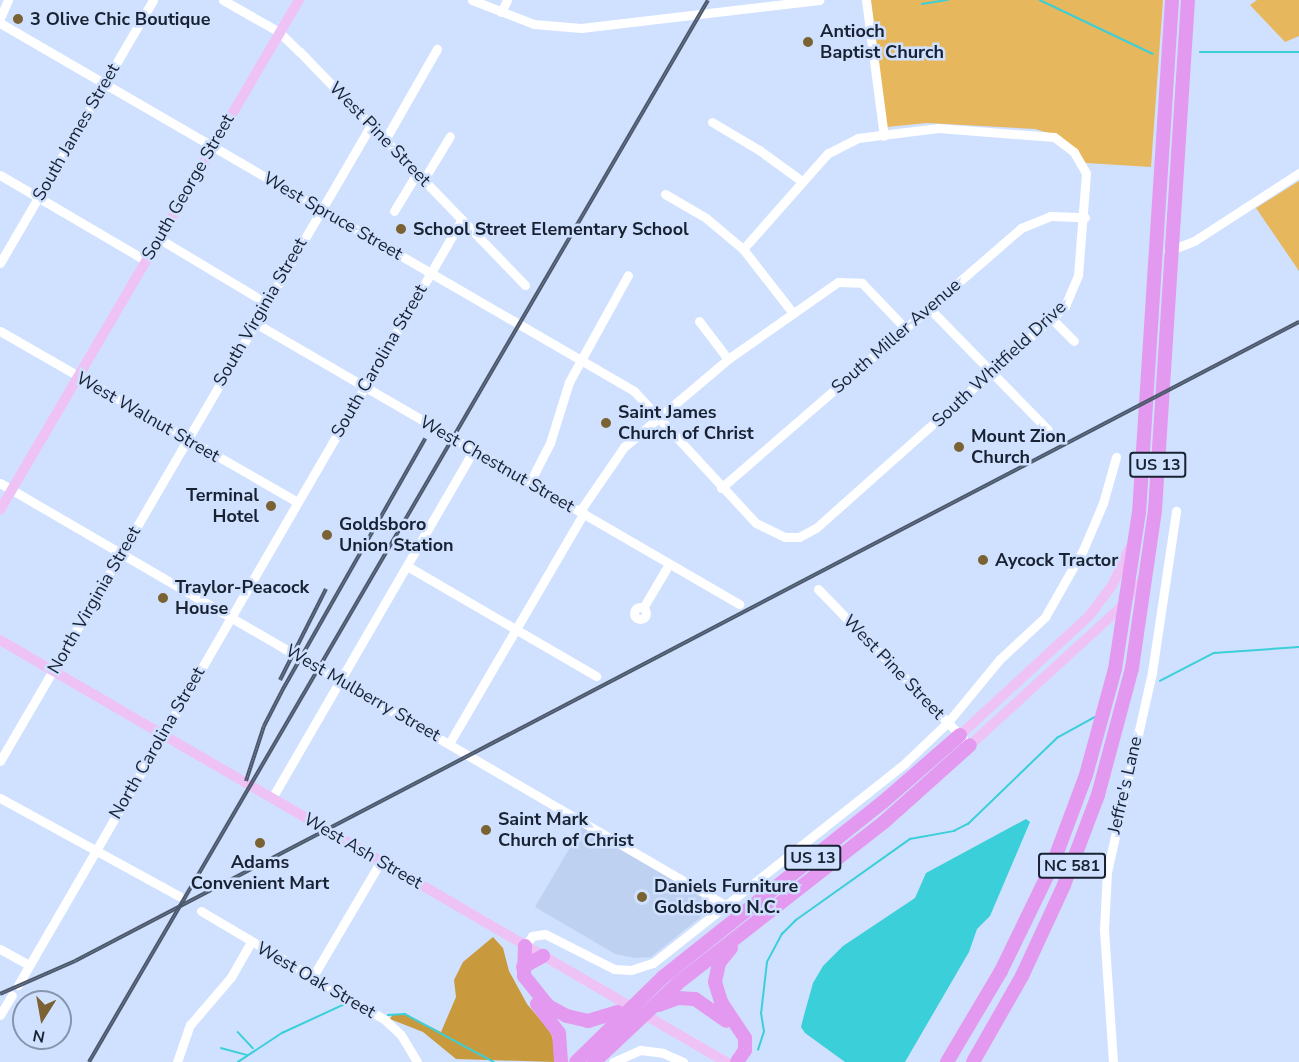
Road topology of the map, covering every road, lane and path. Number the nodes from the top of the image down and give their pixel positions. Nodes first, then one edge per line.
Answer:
1 (8, 0) edge
2 (153, 0) edge
3 (223, 0) edge
4 (298, 0) edge
5 (472, 0) edge
6 (507, 0) edge
7 (819, 0) edge
8 (866, 0) edge
9 (1172, 0) edge
10 (1188, 0) edge
11 (501, 12) junction
12 (0, 18) edge
13 (0, 23) edge
14 (279, 32) junction
15 (437, 48) dead end
16 (104, 84) junction
17 (712, 122) dead end
18 (371, 125) junction
19 (450, 136) dead end
20 (884, 136) junction
21 (385, 140) junction
22 (212, 145) junction
23 (1299, 173) edge
24 (0, 175) edge
25 (420, 176) junction
26 (803, 182) junction
27 (665, 194) dead end
28 (38, 197) junction
29 (322, 210) junction
30 (394, 212) dead end
31 (1084, 217) junction
32 (462, 219) junction
33 (158, 238) junction
34 (743, 249) junction
35 (1156, 251) junction
36 (1171, 251) junction
37 (145, 260) junction
38 (0, 263) edge
39 (430, 272) junction
40 (628, 275) dead end
41 (525, 285) dead end
42 (266, 303) junction
43 (930, 308) junction
44 (792, 312) junction
45 (1052, 319) junction
46 (699, 321) dead end
47 (255, 323) junction
48 (905, 328) junction
49 (0, 330) edge
50 (1074, 341) dead end
51 (728, 359) junction
52 (580, 360) junction
53 (993, 374) junction
54 (78, 375) junction
55 (364, 387) junction
56 (659, 416) junction
57 (1048, 430) dead end
58 (187, 439) junction
59 (474, 450) junction
60 (1116, 457) dead end
61 (530, 482) junction
62 (0, 483) edge
63 (721, 488) junction
64 (12, 489) junction
65 (297, 502) junction
66 (0, 510) edge
67 (1176, 512) dead end
68 (583, 514) junction
69 (1137, 526) junction
70 (793, 538) joint
71 (121, 554) junction
72 (669, 564) junction
73 (1149, 565) junction
74 (407, 566) junction
75 (818, 589) dead end
76 (1128, 601) junction
77 (739, 604) dead end
78 (643, 608) dead end
79 (231, 617) junction
80 (517, 629) junction
81 (0, 640) edge
82 (53, 671) junction
83 (596, 676) dead end
84 (339, 680) junction
85 (948, 722) junction
86 (162, 735) junction
87 (960, 735) junction
88 (450, 742) junction
89 (970, 745) junction
90 (0, 761) edge
91 (0, 798) edge
92 (273, 798) junction
93 (95, 852) junction
94 (381, 861) junction
95 (179, 896) dead end
96 (725, 905) junction
97 (201, 910) dead end
98 (750, 928) junction
99 (251, 942) junction
100 (525, 946) junction
101 (0, 949) edge
102 (543, 956) junction
103 (29, 965) junction
104 (523, 967) junction
105 (312, 978) junction
106 (18, 985) dead end
107 (12, 995) dead end
108 (628, 1007) junction
109 (646, 1011) junction
110 (0, 1015) edge
111 (177, 1062) edge
112 (417, 1062) edge
113 (561, 1062) edge
114 (576, 1062) edge
115 (594, 1062) edge
116 (613, 1062) edge
117 (683, 1062) edge
118 (726, 1062) edge
119 (735, 1062) edge
120 (948, 1062) edge
121 (973, 1062) edge
122 (1113, 1062) edge

1 - 12 street
2 - 16 street, South James Street
3 - 14 street, West Pine Street
4 - 14 main road, South George Street
5 - 11 street
6 - 11 street
7 - 11 street
8 - 20 street
9 - 35 highway, US 13
10 - 36 highway, US 13
13 - 16 street, West Spruce Street
14 - 18 street, West Pine Street
14 - 22 main road, South George Street
15 - 21 street
16 - 22 street, West Spruce Street
16 - 28 street, South James Street
17 - 26 street
18 - 21 street, West Pine Street
18 - 29 street, South Virginia Street
19 - 25 street
20 - 26 street, South Whitfield Drive
20 - 31 street, South Whitfield Drive
21 - 25 street, West Pine Street
22 - 29 street, West Spruce Street
22 - 33 main road, South George Street
23 - 36 street
24 - 28 street
25 - 30 street
25 - 32 street, West Pine Street
26 - 34 street, South Whitfield Drive
27 - 34 street
28 - 37 street
28 - 38 street, South James Street
29 - 39 street, West Spruce Street
29 - 42 street, South Virginia Street
31 - 43 street, South Miller Avenue
31 - 45 street, South Whitfield Drive
32 - 39 street, South Carolina Street
32 - 41 street, West Pine Street
33 - 37 main road, South George Street
33 - 42 street
34 - 44 street
35 - 36 street
35 - 69 highway, US 13
36 - 73 highway, US 13
37 - 54 main road, South George Street
39 - 52 street, West Spruce Street
39 - 55 street, South Carolina Street
40 - 52 street
42 - 47 street, South Virginia Street
43 - 48 street, South Miller Avenue
43 - 53 street
44 - 48 street
44 - 51 street
45 - 50 street
45 - 53 street, South Whitfield Drive
46 - 51 street
47 - 55 street, West Chestnut Street
47 - 58 street, South Virginia Street
48 - 63 street, South Miller Avenue
49 - 54 street, West Walnut Street
51 - 56 street
52 - 56 street, West Spruce Street
52 - 61 street
53 - 57 street
53 - 70 street, South Whitfield Drive
54 - 58 street, West Walnut Street
54 - 64 main road, South George Street
55 - 59 street, West Chestnut Street
55 - 65 street, South Carolina Street
56 - 63 street, West Spruce Street
56 - 68 street
58 - 65 street, West Walnut Street
58 - 71 street, North Virginia Street
59 - 61 street, West Chestnut Street
59 - 74 street
60 - 85 street
61 - 68 street, West Chestnut Street
62 - 64 street, West Mulberry Street
63 - 70 street, West Spruce Street
64 - 66 main road, South George Street
64 - 71 street, West Mulberry Street
65 - 79 street, North Carolina Street
67 - 122 street, Jeffre's Lane
68 - 72 street, West Chestnut Street
68 - 80 street
69 - 76 highway, NC 581
69 - 87 main road, US 13
71 - 79 street, West Mulberry Street
71 - 82 street, North Virginia Street
72 - 77 street, West Chestnut Street
72 - 78 street
73 - 76 main road, US 13
73 - 121 highway, NC 581
74 - 80 street
74 - 84 street
75 - 85 street, West Pine Street
76 - 89 main road, US 13
76 - 120 highway, NC 581
79 - 84 street, West Mulberry Street
79 - 86 street, North Carolina Street
80 - 83 street
80 - 88 street
81 - 82 main road, West Ash Street
82 - 86 main road, West Ash Street
82 - 90 street, North Virginia Street
84 - 88 street, West Mulberry Street
84 - 92 street
85 - 87 street, West Pine Street
85 - 96 street
86 - 92 main road, West Ash Street
86 - 93 street, North Carolina Street
87 - 89 street, West Pine Street
87 - 108 highway, US 13
88 - 96 street, West Mulberry Street
89 - 98 highway, US 13
91 - 93 street
92 - 94 main road, West Ash Street
93 - 95 street
93 - 103 street, North Carolina Street
94 - 100 main road, West Ash Street
94 - 105 street
96 - 100 street
97 - 99 street, West Oak Street
98 - 109 highway, US 13
98 - 119 highway
99 - 105 street, West Oak Street
99 - 111 street
100 - 102 main road, West Ash Street
100 - 104 highway
100 - 113 highway
101 - 103 street
102 - 104 highway
102 - 118 main road, West Ash Street
103 - 106 street, North Carolina Street
104 - 108 highway
105 - 112 street, West Oak Street
107 - 110 street
108 - 114 highway, US 13
109 - 115 highway, US 13
109 - 119 highway
116 - 117 street

